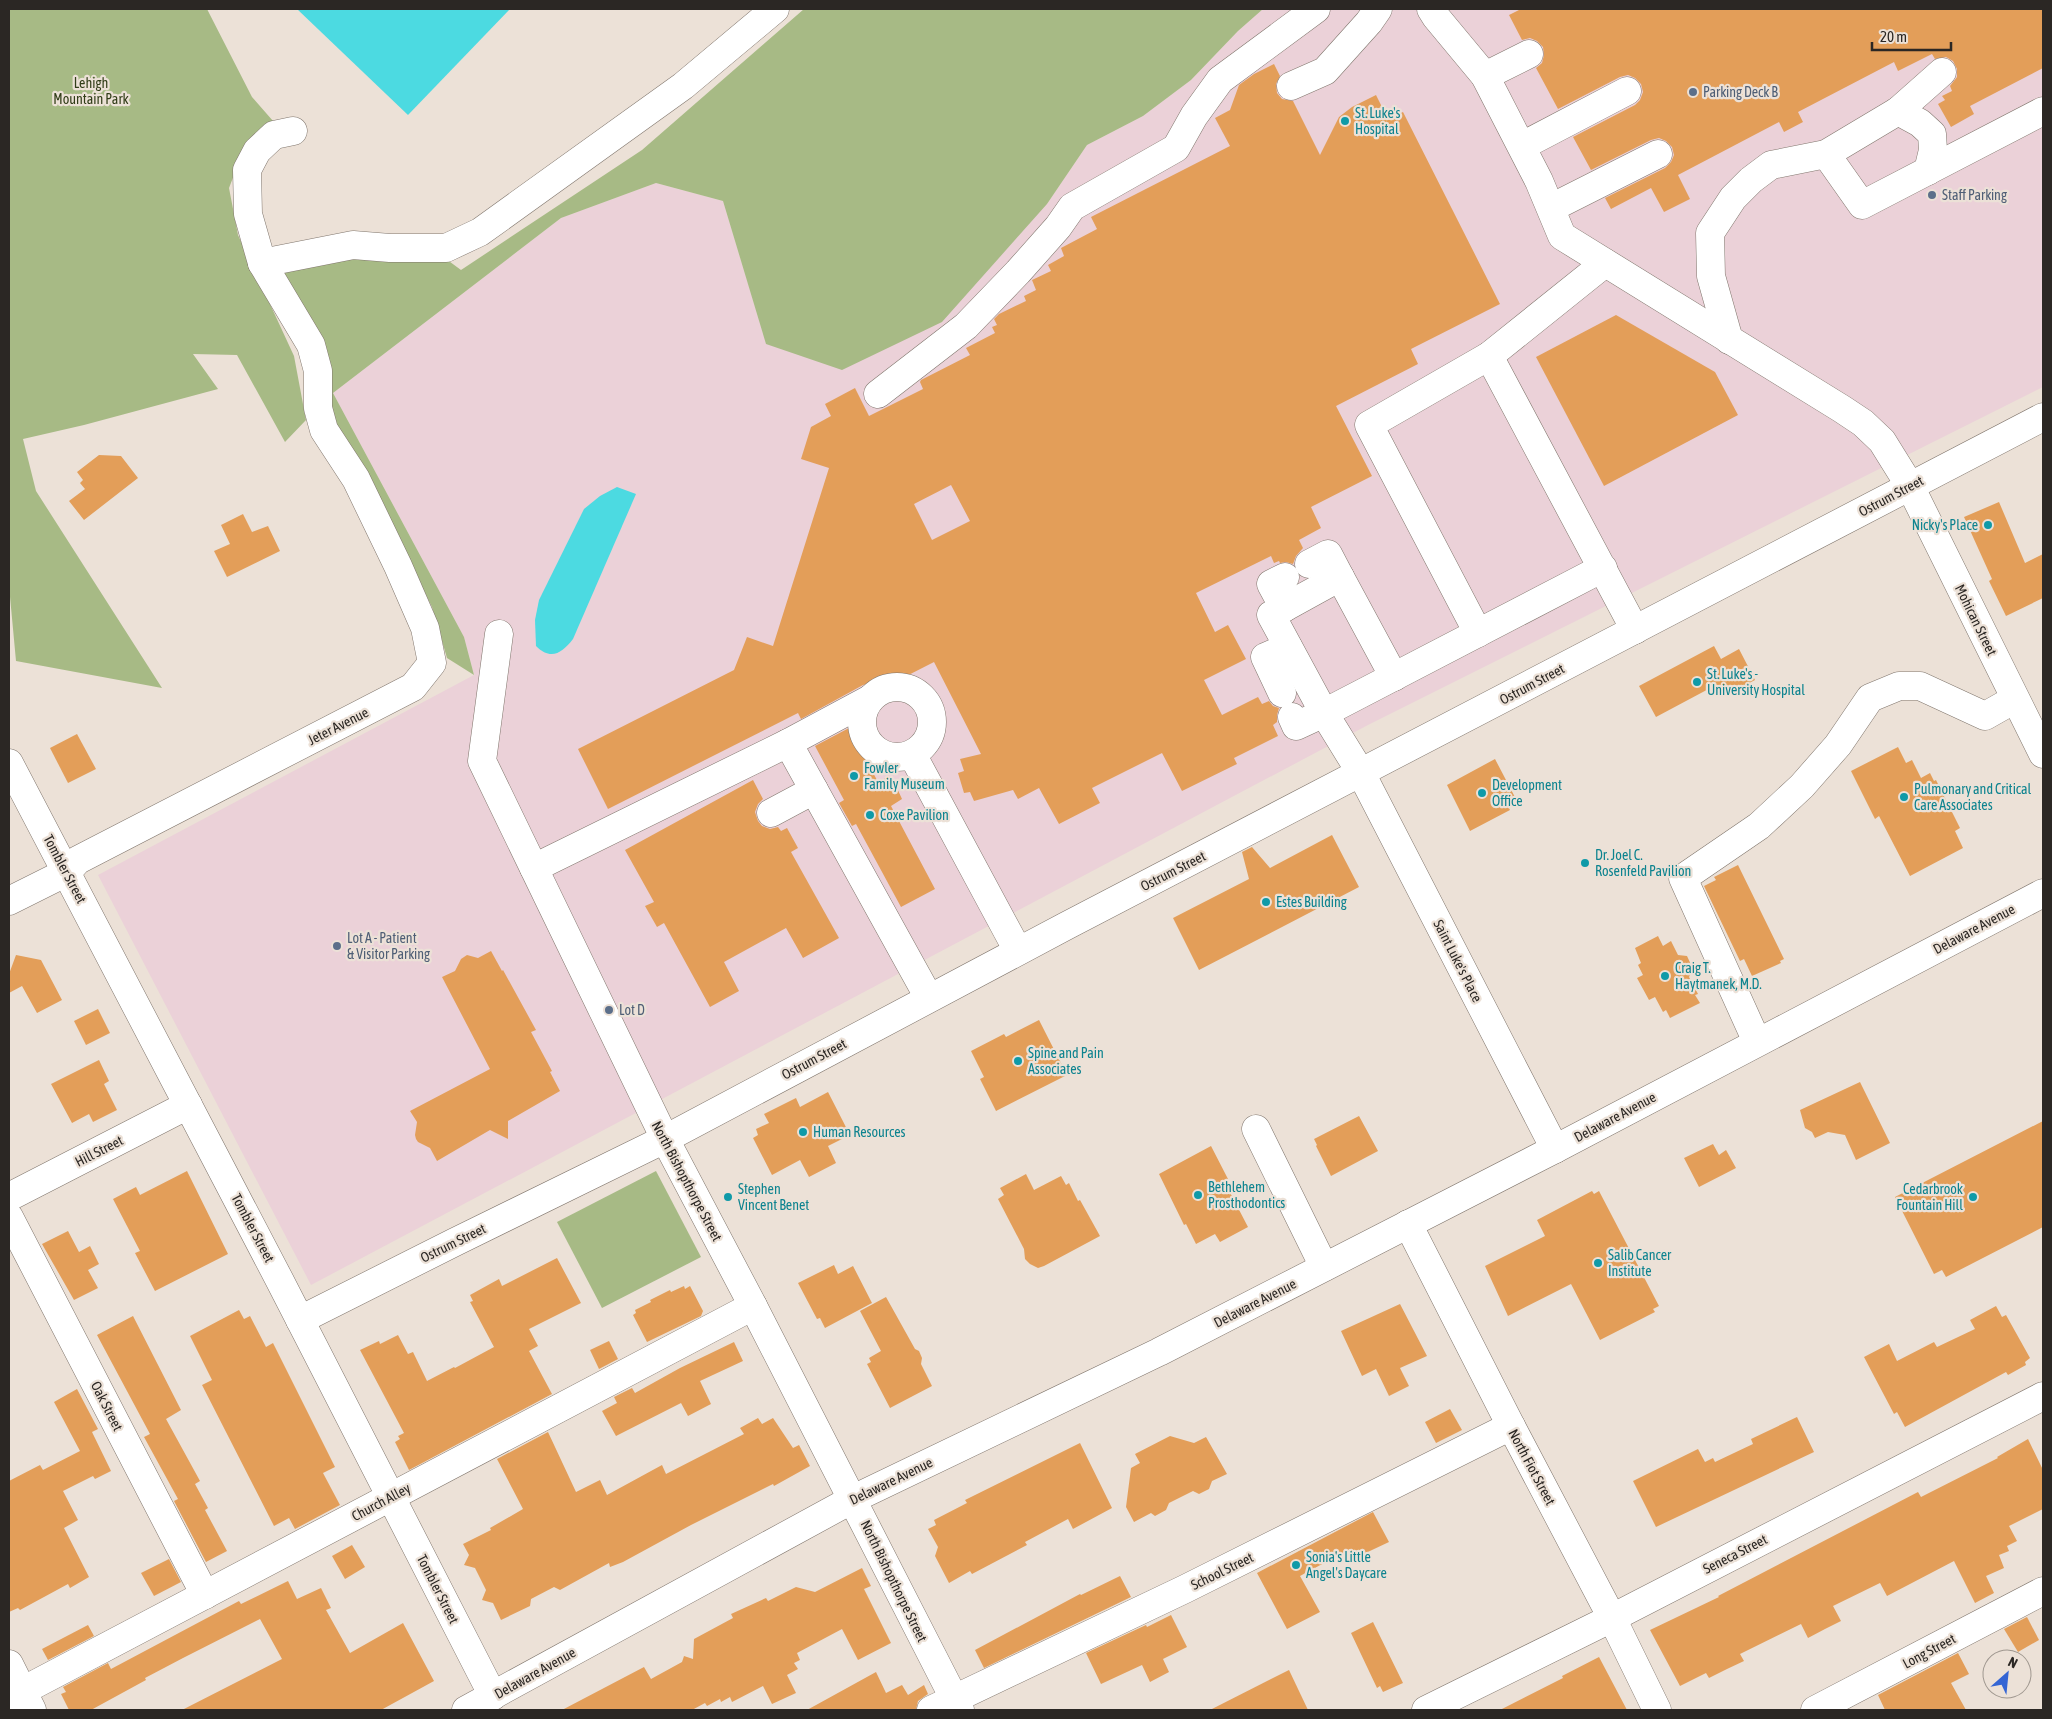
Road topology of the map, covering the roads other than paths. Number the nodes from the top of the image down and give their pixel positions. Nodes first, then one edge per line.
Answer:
1 (775, 9) edge
2 (1316, 9) edge
3 (1378, 9) edge
4 (1431, 9) edge
5 (1529, 54) dead end
6 (1942, 72) dead end
7 (1485, 76) junction
8 (1291, 86) dead end
9 (1627, 91) dead end
10 (1898, 111) junction
11 (2043, 111) edge
12 (293, 131) dead end
13 (1522, 146) junction
14 (1658, 154) dead end
15 (1826, 154) junction
16 (1928, 171) junction
17 (1552, 208) junction
18 (262, 263) junction
19 (1605, 263) junction
20 (1729, 340) junction
21 (1489, 356) junction
22 (878, 394) dead end
23 (2043, 417) edge
24 (1910, 486) junction
25 (1310, 564) dead end
26 (1603, 568) junction
27 (1285, 577) dead end
28 (1340, 577) junction
29 (1284, 608) junction
30 (1635, 630) junction
31 (1478, 633) junction
32 (499, 634) dead end
33 (1288, 647) junction
34 (1394, 677) junction
35 (870, 699) junction
36 (2015, 699) junction
37 (1324, 713) junction
38 (788, 743) junction
39 (912, 754) junction
40 (2043, 754) edge
41 (9, 763) edge
42 (1361, 773) junction
43 (814, 790) junction
44 (771, 813) dead end
45 (534, 868) junction
46 (67, 872) junction
47 (2043, 892) edge
48 (9, 901) edge
49 (1018, 951) junction
50 (929, 998) junction
51 (1757, 1042) junction
52 (188, 1105) junction
53 (1256, 1129) dead end
54 (665, 1139) junction
55 (1555, 1149) junction
56 (9, 1197) edge
57 (9, 1217) edge
58 (1408, 1224) junction
59 (1324, 1267) junction
60 (753, 1306) junction
61 (300, 1320) junction
62 (2043, 1396) edge
63 (1511, 1426) junction
64 (390, 1497) junction
65 (853, 1499) junction
66 (2043, 1591) edge
67 (204, 1595) junction
68 (1612, 1618) junction
69 (9, 1664) edge
70 (493, 1696) junction
71 (21, 1700) edge
72 (948, 1706) edge
73 (466, 1710) edge
74 (1426, 1710) edge
75 (1657, 1710) edge
76 (1815, 1710) edge

1 - 18 street
2 - 22 street
3 - 8 street
4 - 7 street, Mohican Street
5 - 7 street
6 - 10 street
7 - 13 street, Mohican Street
9 - 13 street
10 - 15 street
10 - 16 street
11 - 16 street
12 - 18 street, Jeter Avenue
13 - 17 street, Mohican Street
14 - 17 street
15 - 16 street
15 - 20 street
17 - 19 street, Mohican Street
18 - 46 street, Jeter Avenue
19 - 20 street, Mohican Street
19 - 21 street
20 - 24 street, Mohican Street
21 - 26 street
21 - 31 street
23 - 24 street, Ostrum Street
24 - 30 street, Ostrum Street
24 - 36 street, Mohican Street
25 - 28 street
26 - 30 street
26 - 31 street
27 - 29 street
28 - 29 street
28 - 34 street
29 - 33 street, Saint Luke's Place
30 - 42 street, Ostrum Street
31 - 34 street
32 - 45 street, North Bishopthorpe Street
33 - 37 street, Saint Luke's Place
33 - 37 street
34 - 37 street
35 - 38 street
35 - 39 street
35 - 39 street
36 - 40 street, Mohican Street
36 - 51 street
37 - 42 street, Saint Luke's Place
38 - 43 street
38 - 45 street
39 - 49 street
41 - 46 street, Tombler Street
42 - 49 street, Ostrum Street
42 - 55 street, Saint Luke's Place
43 - 44 street
43 - 50 street
45 - 54 street, North Bishopthorpe Street
46 - 48 street, Jeter Avenue
46 - 52 street, Tombler Street
47 - 51 street, Delaware Avenue
49 - 50 street, Ostrum Street
50 - 54 street, Ostrum Street
51 - 55 street, Delaware Avenue
52 - 56 street, Hill Street
52 - 61 street, Tombler Street
53 - 59 street
54 - 60 street, North Bishopthorpe Street
54 - 61 street, Ostrum Street
55 - 58 street, Delaware Avenue
57 - 67 street, Oak Street
58 - 59 street, Delaware Avenue
58 - 63 street, North Fiot Street
59 - 65 street, Delaware Avenue
60 - 64 street, Church Alley
60 - 65 street, North Bishopthorpe Street
61 - 64 street, Tombler Street
62 - 68 street, Seneca Street
63 - 68 street, North Fiot Street
63 - 72 street, School Street
64 - 67 street, Church Alley
64 - 70 street, Tombler Street
65 - 70 street, Delaware Avenue
65 - 72 street, North Bishopthorpe Street
66 - 76 street, Long Street
67 - 71 street, Church Alley
68 - 74 street, Seneca Street
68 - 75 street, North Fiot Street
69 - 71 street
70 - 73 street, Delaware Avenue

